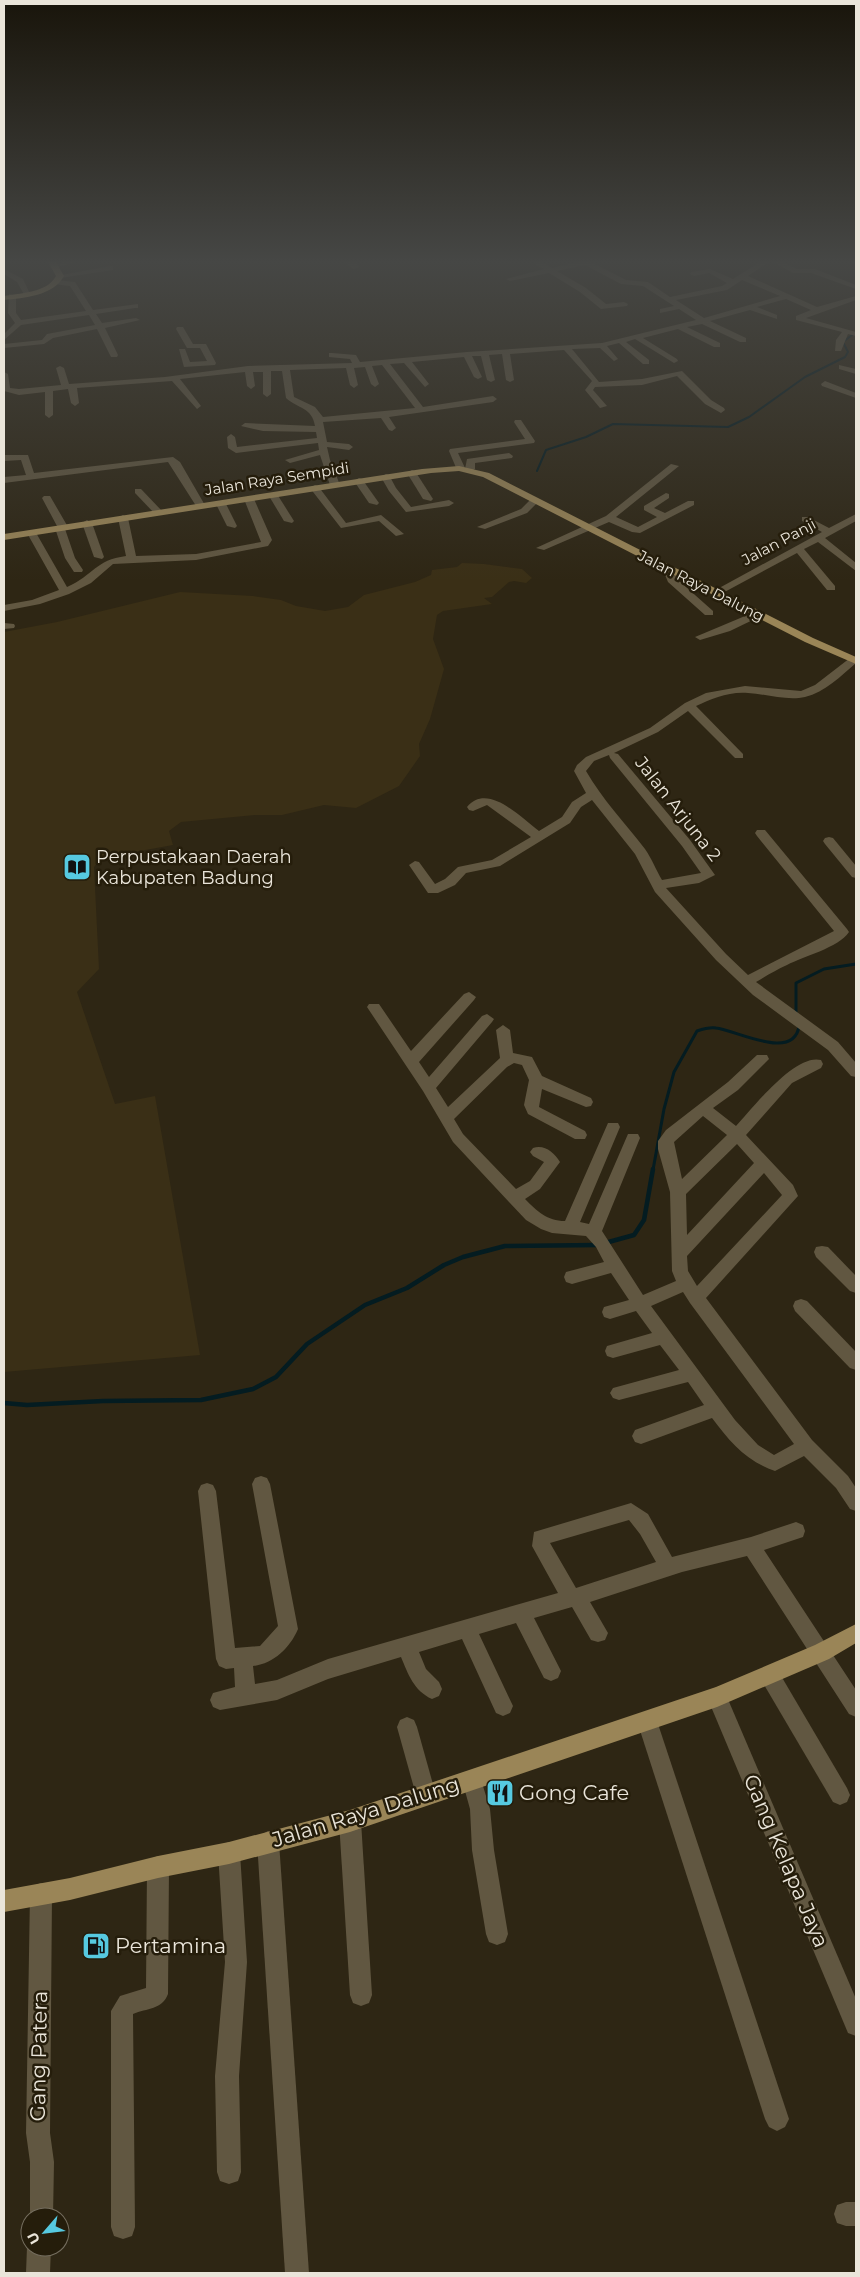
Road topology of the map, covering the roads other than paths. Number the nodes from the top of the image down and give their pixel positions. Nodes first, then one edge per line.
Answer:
1 (60, 368) dead end
2 (226, 368) edge
3 (249, 368) edge
4 (269, 368) edge
5 (286, 368) edge
6 (353, 368) edge
7 (369, 368) edge
8 (389, 368) edge
9 (413, 368) edge
10 (474, 368) edge
11 (488, 368) edge
12 (508, 368) edge
13 (585, 368) edge
14 (4, 374) edge
15 (478, 377) dead end
16 (174, 378) junction
17 (491, 380) dead end
18 (510, 380) dead end
19 (118, 382) junction
20 (97, 383) junction
21 (375, 384) dead end
22 (425, 384) dead end
23 (825, 384) dead end
24 (354, 385) dead end
25 (69, 386) junction
26 (251, 386) dead end
27 (593, 386) junction
28 (49, 389) junction
29 (5, 390) edge
30 (122, 393) dead end
31 (102, 394) dead end
32 (267, 394) dead end
33 (856, 396) edge
34 (493, 399) dead end
35 (74, 403) dead end
36 (197, 406) dead end
37 (603, 406) dead end
38 (421, 410) junction
39 (721, 410) dead end
40 (49, 415) dead end
41 (383, 415) junction
42 (358, 418) junction
43 (518, 422) dead end
44 (320, 424) junction
45 (245, 426) dead end
46 (362, 428) dead end
47 (392, 428) dead end
48 (231, 437) dead end
49 (322, 445) junction
50 (349, 447) dead end
51 (509, 456) dead end
52 (4, 458) edge
53 (290, 460) dead end
54 (674, 466) dead end
55 (460, 468) junction
56 (470, 469) junction
57 (412, 473) junction
58 (31, 477) junction
59 (386, 477) junction
60 (4, 480) edge
61 (359, 481) junction
62 (335, 484) junction
63 (316, 488) junction
64 (138, 492) dead end
65 (274, 496) junction
66 (666, 496) dead end
67 (47, 498) dead end
68 (428, 499) dead end
69 (249, 500) junction
70 (534, 501) junction
71 (374, 503) dead end
72 (691, 503) dead end
73 (221, 504) junction
74 (449, 504) dead end
75 (201, 507) junction
76 (547, 507) joint
77 (159, 513) junction
78 (665, 517) junction
79 (856, 517) edge
80 (121, 518) junction
81 (609, 518) junction
82 (805, 519) dead end
83 (289, 521) dead end
84 (846, 523) junction
85 (87, 524) junction
86 (232, 526) dead end
87 (61, 527) junction
88 (482, 527) dead end
89 (587, 528) junction
90 (856, 530) edge
91 (830, 532) junction
92 (32, 533) junction
93 (399, 534) dead end
94 (4, 537) edge
95 (818, 538) junction
96 (116, 542) dead end
97 (541, 548) dead end
98 (799, 549) junction
99 (99, 557) dead end
100 (132, 559) junction
101 (856, 568) edge
102 (78, 570) dead end
103 (668, 570) junction
104 (831, 588) dead end
105 (65, 592) junction
106 (715, 592) junction
107 (4, 608) edge
108 (710, 613) dead end
109 (758, 614) junction
110 (700, 637) dead end
111 (855, 660) edge
112 (689, 705) junction
113 (614, 756) dead end
114 (739, 756) dead end
115 (593, 794) junction
116 (473, 807) dead end
117 (761, 834) dead end
118 (539, 837) junction
119 (829, 841) dead end
120 (415, 865) dead end
121 (856, 874) edge
122 (658, 885) junction
123 (746, 982) junction
124 (469, 997) dead end
125 (374, 1006) dead end
126 (487, 1019) dead end
127 (503, 1030) dead end
128 (762, 1059) dead end
129 (507, 1060) junction
130 (411, 1061) junction
131 (816, 1064) dead end
132 (856, 1072) edge
133 (536, 1080) junction
134 (428, 1087) junction
135 (586, 1102) dead end
136 (703, 1108) junction
137 (446, 1118) junction
138 (613, 1127) dead end
139 (580, 1135) dead end
140 (737, 1135) junction
141 (633, 1138) dead end
142 (538, 1152) dead end
143 (763, 1164) junction
144 (678, 1192) junction
145 (514, 1198) junction
146 (570, 1228) junction
147 (604, 1247) junction
148 (822, 1252) dead end
149 (679, 1254) junction
150 (572, 1277) dead end
151 (686, 1284) junction
152 (856, 1286) edge
153 (696, 1298) junction
154 (641, 1303) junction
155 (801, 1306) dead end
156 (610, 1312) dead end
157 (663, 1337) junction
158 (613, 1351) dead end
159 (856, 1362) edge
160 (692, 1374) junction
161 (619, 1393) dead end
162 (715, 1409) junction
163 (641, 1436) dead end
164 (806, 1446) junction
165 (262, 1484) dead end
166 (207, 1491) dead end
167 (856, 1503) edge
168 (796, 1531) dead end
169 (751, 1546) junction
170 (668, 1568) junction
171 (574, 1598) junction
172 (521, 1613) junction
173 (467, 1629) junction
174 (598, 1633) dead end
175 (856, 1633) edge
176 (406, 1648) junction
177 (822, 1652) junction
178 (243, 1659) junction
179 (551, 1671) dead end
180 (770, 1676) junction
181 (432, 1689) dead end
182 (246, 1696) junction
183 (717, 1697) junction
184 (220, 1700) dead end
185 (504, 1706) dead end
186 (856, 1707) edge
187 (647, 1721) junction
188 (407, 1726) dead end
189 (472, 1780) junction
190 (426, 1795) junction
191 (840, 1795) dead end
192 (350, 1821) junction
193 (268, 1842) junction
194 (229, 1853) junction
195 (158, 1867) junction
196 (41, 1894) junction
197 (4, 1901) edge
198 (497, 1934) dead end
199 (361, 1995) dead end
200 (856, 2025) edge
201 (776, 2119) dead end
202 (229, 2172) dead end
203 (41, 2207) edge
204 (122, 2227) dead end
205 (39, 2257) edge
206 (38, 2273) edge
207 (297, 2273) edge

1 - 25 street
2 - 16 street
3 - 26 street
4 - 32 street
5 - 44 street
6 - 24 street
7 - 21 street
8 - 38 street
9 - 22 street
10 - 15 street
11 - 17 street
12 - 18 street
13 - 27 street
14 - 29 street
16 - 19 street
16 - 36 street
19 - 20 street
19 - 30 street
20 - 25 street
20 - 31 street
23 - 33 street
25 - 28 street
25 - 35 street
27 - 37 street
27 - 39 street
28 - 29 street
28 - 40 street
34 - 38 street
38 - 41 street
41 - 42 street
41 - 47 street
42 - 44 street
42 - 46 street
43 - 55 street
44 - 45 street
44 - 49 street
48 - 49 street
49 - 50 street
49 - 53 street
49 - 62 street
51 - 56 street
52 - 58 street
54 - 81 street
55 - 56 main road, Jalan Raya Sempidi
55 - 57 main road, Jalan Raya Sempidi
56 - 70 main road, Jalan Raya Sempidi
57 - 59 main road, Jalan Raya Sempidi
57 - 68 street
58 - 60 street
58 - 75 street
59 - 61 main road, Jalan Raya Sempidi
59 - 74 street
61 - 62 main road, Jalan Raya Sempidi
61 - 71 street
62 - 63 main road, Jalan Raya Sempidi
63 - 65 main road, Jalan Raya Sempidi
63 - 93 street
64 - 77 street
65 - 69 main road, Jalan Raya Sempidi
65 - 83 street
66 - 78 street
67 - 87 street
69 - 73 main road, Jalan Raya Sempidi
69 - 100 street
70 - 76 main road, Jalan Raya Sempidi
70 - 88 street
72 - 78 street
73 - 75 main road, Jalan Raya Sempidi
73 - 86 street
75 - 77 main road, Jalan Raya Sempidi
76 - 89 main road, Jalan Raya Dalung
77 - 80 main road, Jalan Raya Sempidi
78 - 81 street
79 - 84 street, Jalan Panji
80 - 85 main road, Jalan Raya Sempidi
80 - 96 street
80 - 100 street
81 - 89 street
82 - 91 street
84 - 90 street
84 - 91 street, Jalan Panji
85 - 87 main road, Jalan Raya Sempidi
85 - 99 street
87 - 92 main road, Jalan Raya Sempidi
87 - 102 street
89 - 97 street
89 - 103 main road, Jalan Raya Dalung
91 - 95 street, Jalan Panji
92 - 94 main road, Jalan Raya Sempidi
92 - 105 street
95 - 98 street, Jalan Panji
95 - 101 street
98 - 104 street
98 - 106 street, Jalan Panji
100 - 105 street
103 - 106 main road, Jalan Raya Dalung
103 - 108 street
105 - 107 street
106 - 109 main road, Jalan Raya Dalung
109 - 110 street
109 - 111 main road, Jalan Raya Dalung
111 - 112 street
112 - 114 street
112 - 115 street
113 - 122 street, Jalan Arjuna 2
115 - 118 street
115 - 122 street
116 - 118 street
117 - 123 street
118 - 120 street
119 - 121 street
122 - 123 street
123 - 132 street
124 - 130 street
125 - 130 street
126 - 134 street
127 - 129 street
128 - 136 street
129 - 133 street
129 - 137 street
130 - 134 street
131 - 140 street
133 - 135 street
133 - 139 street
134 - 137 street
136 - 140 street
136 - 144 street
137 - 145 street
138 - 146 street
140 - 143 street
140 - 144 street
141 - 147 street
142 - 145 street
143 - 149 street
143 - 153 street
144 - 149 street
145 - 146 street
146 - 147 street
147 - 150 street
147 - 154 street
148 - 152 street
149 - 151 street
151 - 153 street
151 - 154 street
153 - 164 street
154 - 156 street
154 - 157 street
155 - 159 street
157 - 158 street
157 - 160 street
160 - 161 street
160 - 162 street
162 - 163 street
162 - 164 street
164 - 167 street
165 - 178 street
166 - 178 street
168 - 169 street
169 - 170 street
169 - 177 street
170 - 171 street
170 - 171 street
171 - 172 street
171 - 174 street
172 - 173 street
172 - 179 street
173 - 176 street
173 - 185 street
175 - 177 main road, Jalan Raya Dalung
176 - 181 street
176 - 182 street
177 - 180 main road, Jalan Raya Dalung
177 - 186 street
178 - 182 street
180 - 183 main road, Jalan Raya Dalung
180 - 191 street
182 - 184 street
183 - 187 main road, Jalan Raya Dalung
183 - 200 street, Gang Kelapa Jaya
187 - 189 main road, Jalan Raya Dalung
187 - 201 street
188 - 190 street
189 - 190 main road, Jalan Raya Dalung
189 - 198 street
190 - 192 main road, Jalan Raya Dalung
192 - 193 main road, Jalan Raya Dalung
192 - 199 street
193 - 194 main road, Jalan Raya Dalung
193 - 207 street
194 - 195 main road, Jalan Raya Dalung
194 - 202 street
195 - 196 main road, Jalan Raya Dalung
195 - 204 street
196 - 197 main road, Jalan Raya Dalung
196 - 203 street, Gang Patera
205 - 206 street

